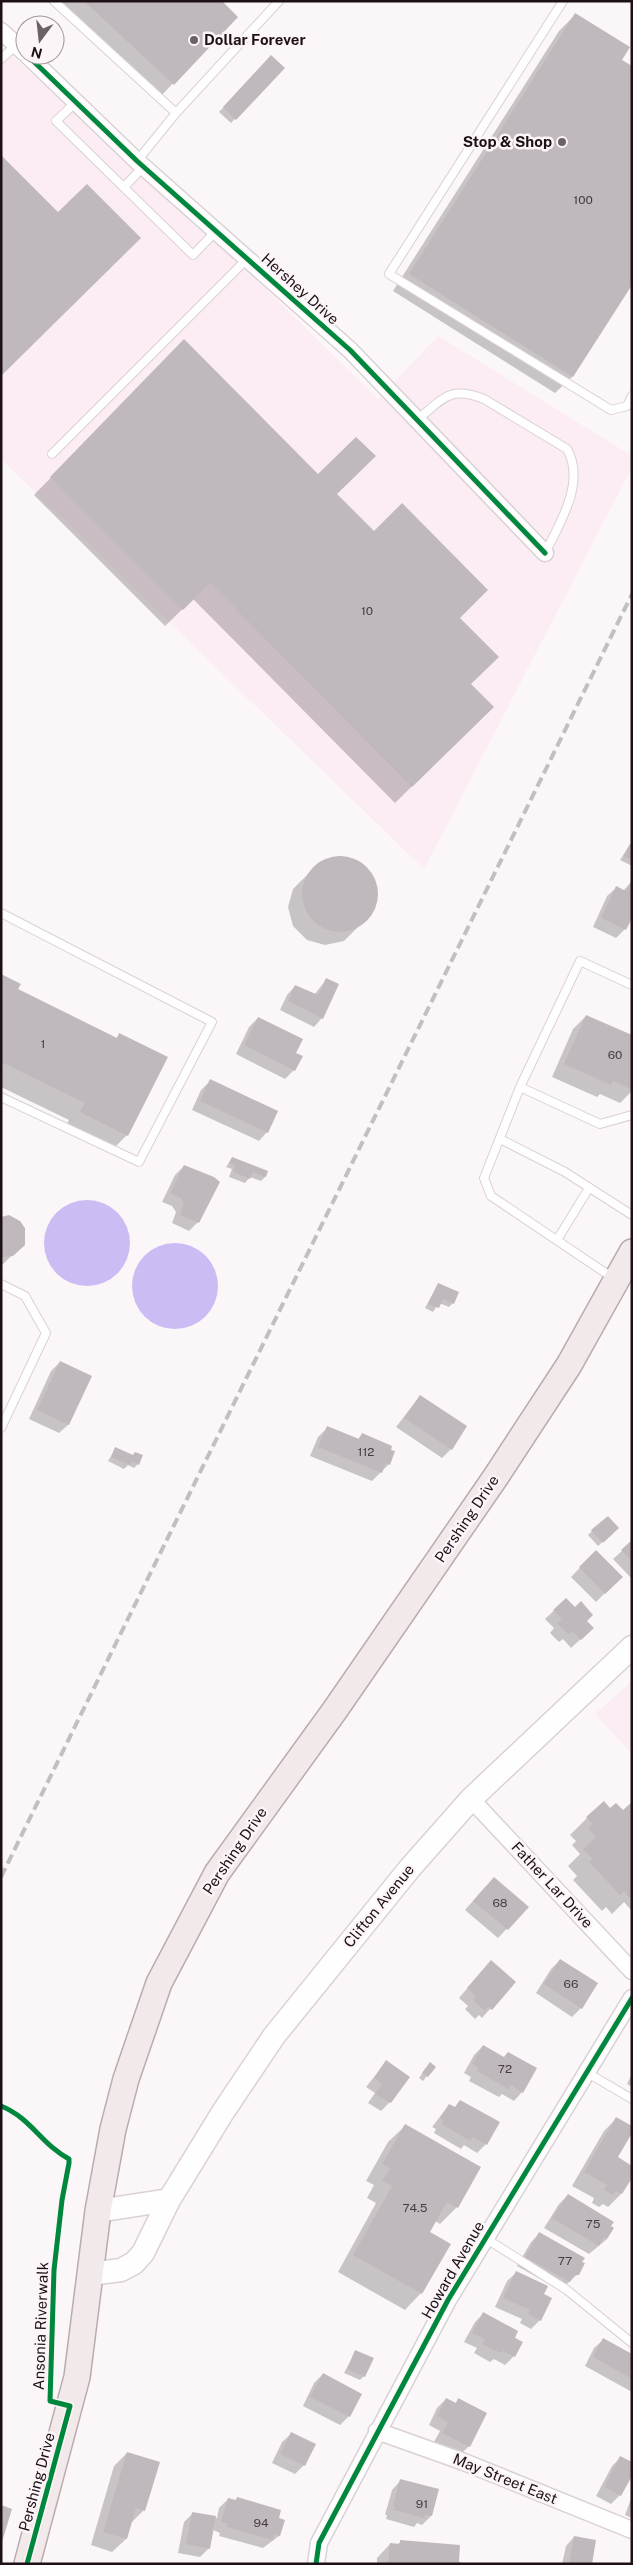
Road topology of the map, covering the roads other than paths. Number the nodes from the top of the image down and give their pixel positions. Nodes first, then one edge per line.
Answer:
1 (54, 1) edge
2 (279, 1) edge
3 (563, 1) edge
4 (1, 31) edge
5 (15, 44) edge
6 (15, 54) edge
7 (1, 59) edge
8 (38, 65) edge
9 (76, 102) junction
10 (176, 113) junction
11 (140, 164) junction
12 (124, 187) junction
13 (216, 231) junction
14 (247, 259) junction
15 (632, 396) edge
16 (416, 420) junction
17 (52, 454) dead end
18 (545, 554) joint
19 (1, 913) edge
20 (632, 985) edge
21 (520, 1087) junction
22 (1, 1097) edge
23 (632, 1115) edge
24 (500, 1139) junction
25 (589, 1188) junction
26 (632, 1215) edge
27 (556, 1240) junction
28 (632, 1252) edge
29 (617, 1280) junction
30 (1, 1284) edge
31 (1, 1428) edge
32 (632, 1647) edge
33 (471, 1799) junction
34 (632, 1971) edge
35 (632, 1998) edge
36 (586, 2072) junction
37 (632, 2099) edge
38 (169, 2200) junction
39 (98, 2211) junction
40 (485, 2238) junction
41 (90, 2274) junction
42 (632, 2343) edge
43 (377, 2431) junction
44 (632, 2530) edge
45 (27, 2564) edge
46 (316, 2564) edge

1 - 10 lane
2 - 10 lane
3 - 15 lane
4 - 5 street, Hershey Drive
6 - 7 lane
8 - 9 street, Hershey Drive
9 - 11 street, Hershey Drive
9 - 12 lane
10 - 11 lane
11 - 12 lane
11 - 13 street, Hershey Drive
12 - 13 lane
13 - 14 street, Hershey Drive
14 - 16 street, Hershey Drive
14 - 17 lane
16 - 18 street, Hershey Drive
16 - 18 lane
19 - 22 lane
20 - 21 lane
21 - 23 lane
21 - 24 lane
24 - 25 lane
24 - 27 lane
25 - 26 lane
25 - 27 lane
27 - 29 lane
28 - 29 main road, Pershing Drive
29 - 39 main road, Pershing Drive
30 - 31 lane
32 - 33 main road, Clifton Avenue
33 - 34 street, Father Lar Drive
33 - 38 main road, Clifton Avenue
35 - 36 street, Howard Avenue
36 - 37 lane
36 - 40 street, Howard Avenue
38 - 39 main road
38 - 41 main road, Clifton Avenue
39 - 41 main road, Pershing Drive
40 - 42 lane
40 - 43 street, Howard Avenue
41 - 45 main road, Pershing Drive
43 - 44 street, May Street East
43 - 46 street, Howard Avenue

